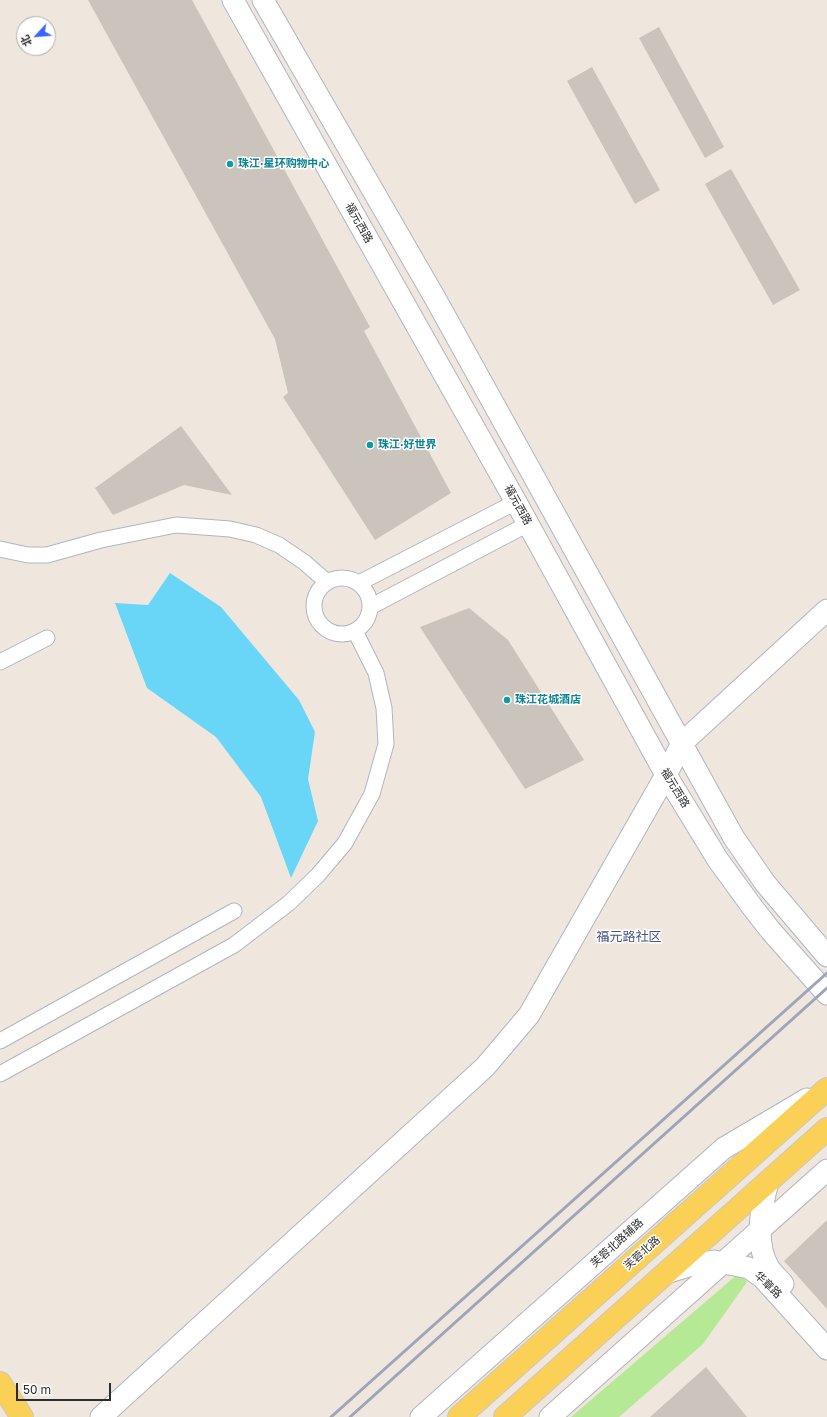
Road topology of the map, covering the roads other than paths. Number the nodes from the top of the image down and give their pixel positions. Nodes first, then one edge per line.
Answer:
1 (233, 0) edge
2 (263, 0) edge
3 (516, 502) junction
4 (528, 524) junction
5 (0, 549) edge
6 (327, 582) junction
7 (359, 584) junction
8 (370, 607) junction
9 (827, 610) edge
10 (354, 631) junction
11 (47, 638) dead end
12 (0, 662) edge
13 (682, 743) junction
14 (666, 775) junction
15 (234, 910) dead end
16 (827, 956) edge
17 (827, 994) edge
18 (0, 1041) edge
19 (0, 1074) edge
20 (827, 1089) edge
21 (827, 1130) edge
22 (827, 1170) edge
23 (768, 1182) junction
24 (761, 1228) junction
25 (723, 1263) junction
26 (666, 1273) junction
27 (827, 1332) edge
28 (827, 1348) edge
29 (0, 1383) edge
30 (22, 1417) edge
31 (101, 1417) edge
32 (421, 1417) edge
33 (459, 1417) edge
34 (504, 1417) edge
35 (550, 1417) edge

1 - 3 main road, 福元西路
2 - 13 main road
3 - 4 main road, 福元西路
3 - 7 street
4 - 8 street
4 - 14 main road, 福元西路
5 - 6 street
6 - 7 street
6 - 10 street
7 - 8 street
8 - 10 street
9 - 13 main road
10 - 19 street
11 - 12 street
13 - 14 main road
13 - 16 main road
14 - 17 main road, 福元西路
14 - 31 main road
15 - 18 street
20 - 32 main road, 芙蓉北路辅路
20 - 33 main road, 芙蓉北路
21 - 23 main road
22 - 24 main road
23 - 24 main road, 华章路
23 - 26 main road
24 - 25 main road
24 - 27 main road, 华章路
25 - 26 main road, 华章路
25 - 28 main road, 华章路
25 - 35 main road
26 - 34 main road
29 - 30 main road

